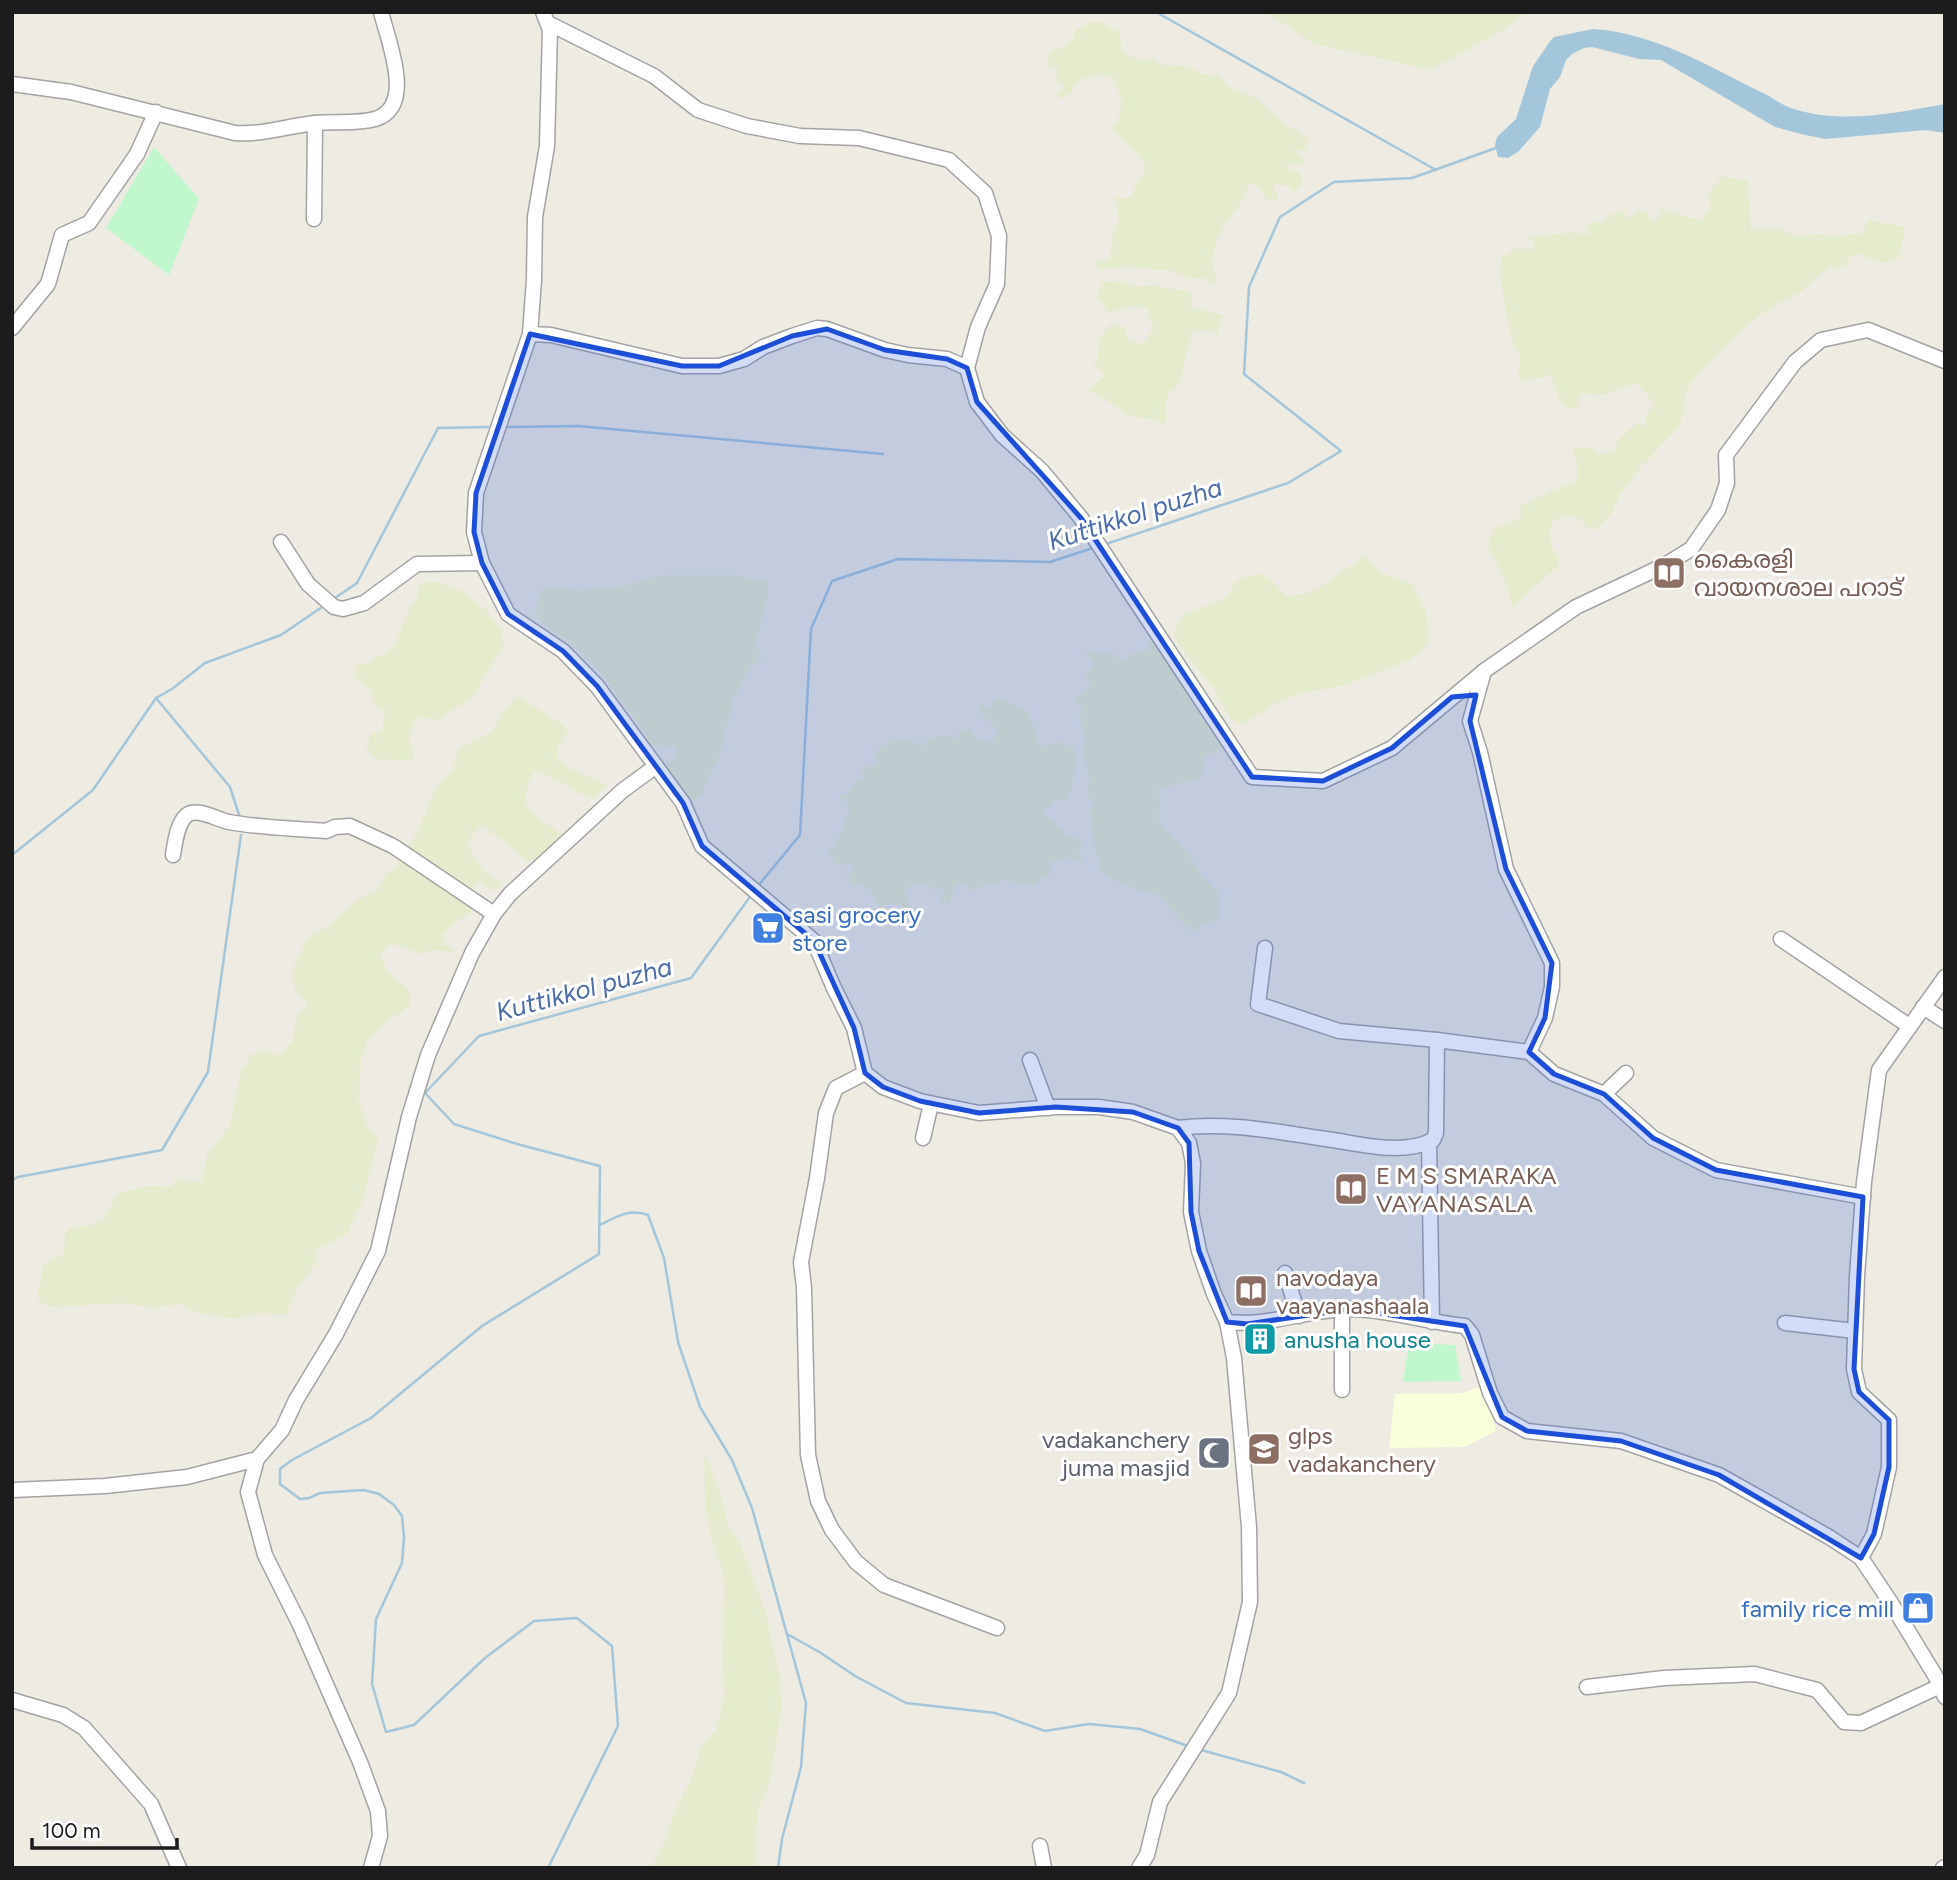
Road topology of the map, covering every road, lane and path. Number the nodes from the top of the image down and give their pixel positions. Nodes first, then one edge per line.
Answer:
1 (381, 12) edge
2 (546, 18) edge
3 (12, 84) edge
4 (156, 112) junction
5 (314, 123) junction
6 (314, 219) dead end
7 (12, 328) edge
8 (530, 334) junction
9 (1945, 361) edge
10 (967, 368) junction
11 (281, 542) dead end
12 (482, 563) junction
13 (1484, 670) junction
14 (1476, 695) junction
15 (1452, 697) junction
16 (656, 766) junction
17 (173, 855) dead end
18 (494, 914) junction
19 (1781, 939) dead end
20 (1265, 948) dead end
21 (1945, 977) edge
22 (1923, 1007) junction
23 (1945, 1021) edge
24 (1909, 1026) junction
25 (1437, 1040) junction
26 (1529, 1052) junction
27 (1030, 1060) dead end
28 (865, 1073) junction
29 (1626, 1073) dead end
30 (1604, 1094) junction
31 (931, 1104) junction
32 (1048, 1108) junction
33 (1178, 1128) junction
34 (923, 1138) dead end
35 (1429, 1142) junction
36 (1863, 1197) junction
37 (1285, 1273) dead end
38 (1342, 1310) junction
39 (1299, 1316) junction
40 (1227, 1322) junction
41 (1432, 1322) junction
42 (1785, 1323) dead end
43 (1855, 1331) junction
44 (1342, 1390) dead end
45 (257, 1459) junction
46 (12, 1490) edge
47 (1861, 1558) junction
48 (997, 1628) dead end
49 (1587, 1687) dead end
50 (1942, 1691) edge
51 (12, 1700) edge
52 (1040, 1846) dead end
53 (179, 1868) edge
54 (371, 1868) edge
55 (1044, 1868) edge
56 (1139, 1868) edge

1 - 5 street
2 - 8 street
2 - 10 street
3 - 4 street
4 - 5 street
4 - 7 street
5 - 6 street
8 - 10 street
8 - 12 street
9 - 13 street
10 - 15 street
11 - 12 street
12 - 16 street
13 - 14 street
13 - 15 street
14 - 15 street
14 - 26 street
16 - 18 street
16 - 28 street
17 - 18 street
18 - 45 street
19 - 24 street
20 - 25 street
21 - 22 street
22 - 23 street
22 - 24 street
24 - 36 street
25 - 26 street
25 - 35 street
26 - 30 street
27 - 32 street
28 - 31 street
28 - 48 street
29 - 30 street
30 - 36 street
31 - 32 street
31 - 34 street
32 - 33 street
33 - 35 street
33 - 40 street
35 - 41 street
36 - 43 street
37 - 39 street
38 - 39 street
38 - 41 street
38 - 44 street
39 - 40 street
40 - 56 street
41 - 47 street
42 - 43 street
43 - 47 street
45 - 46 street
45 - 54 street
47 - 50 street
49 - 50 street
51 - 53 street
52 - 55 street

